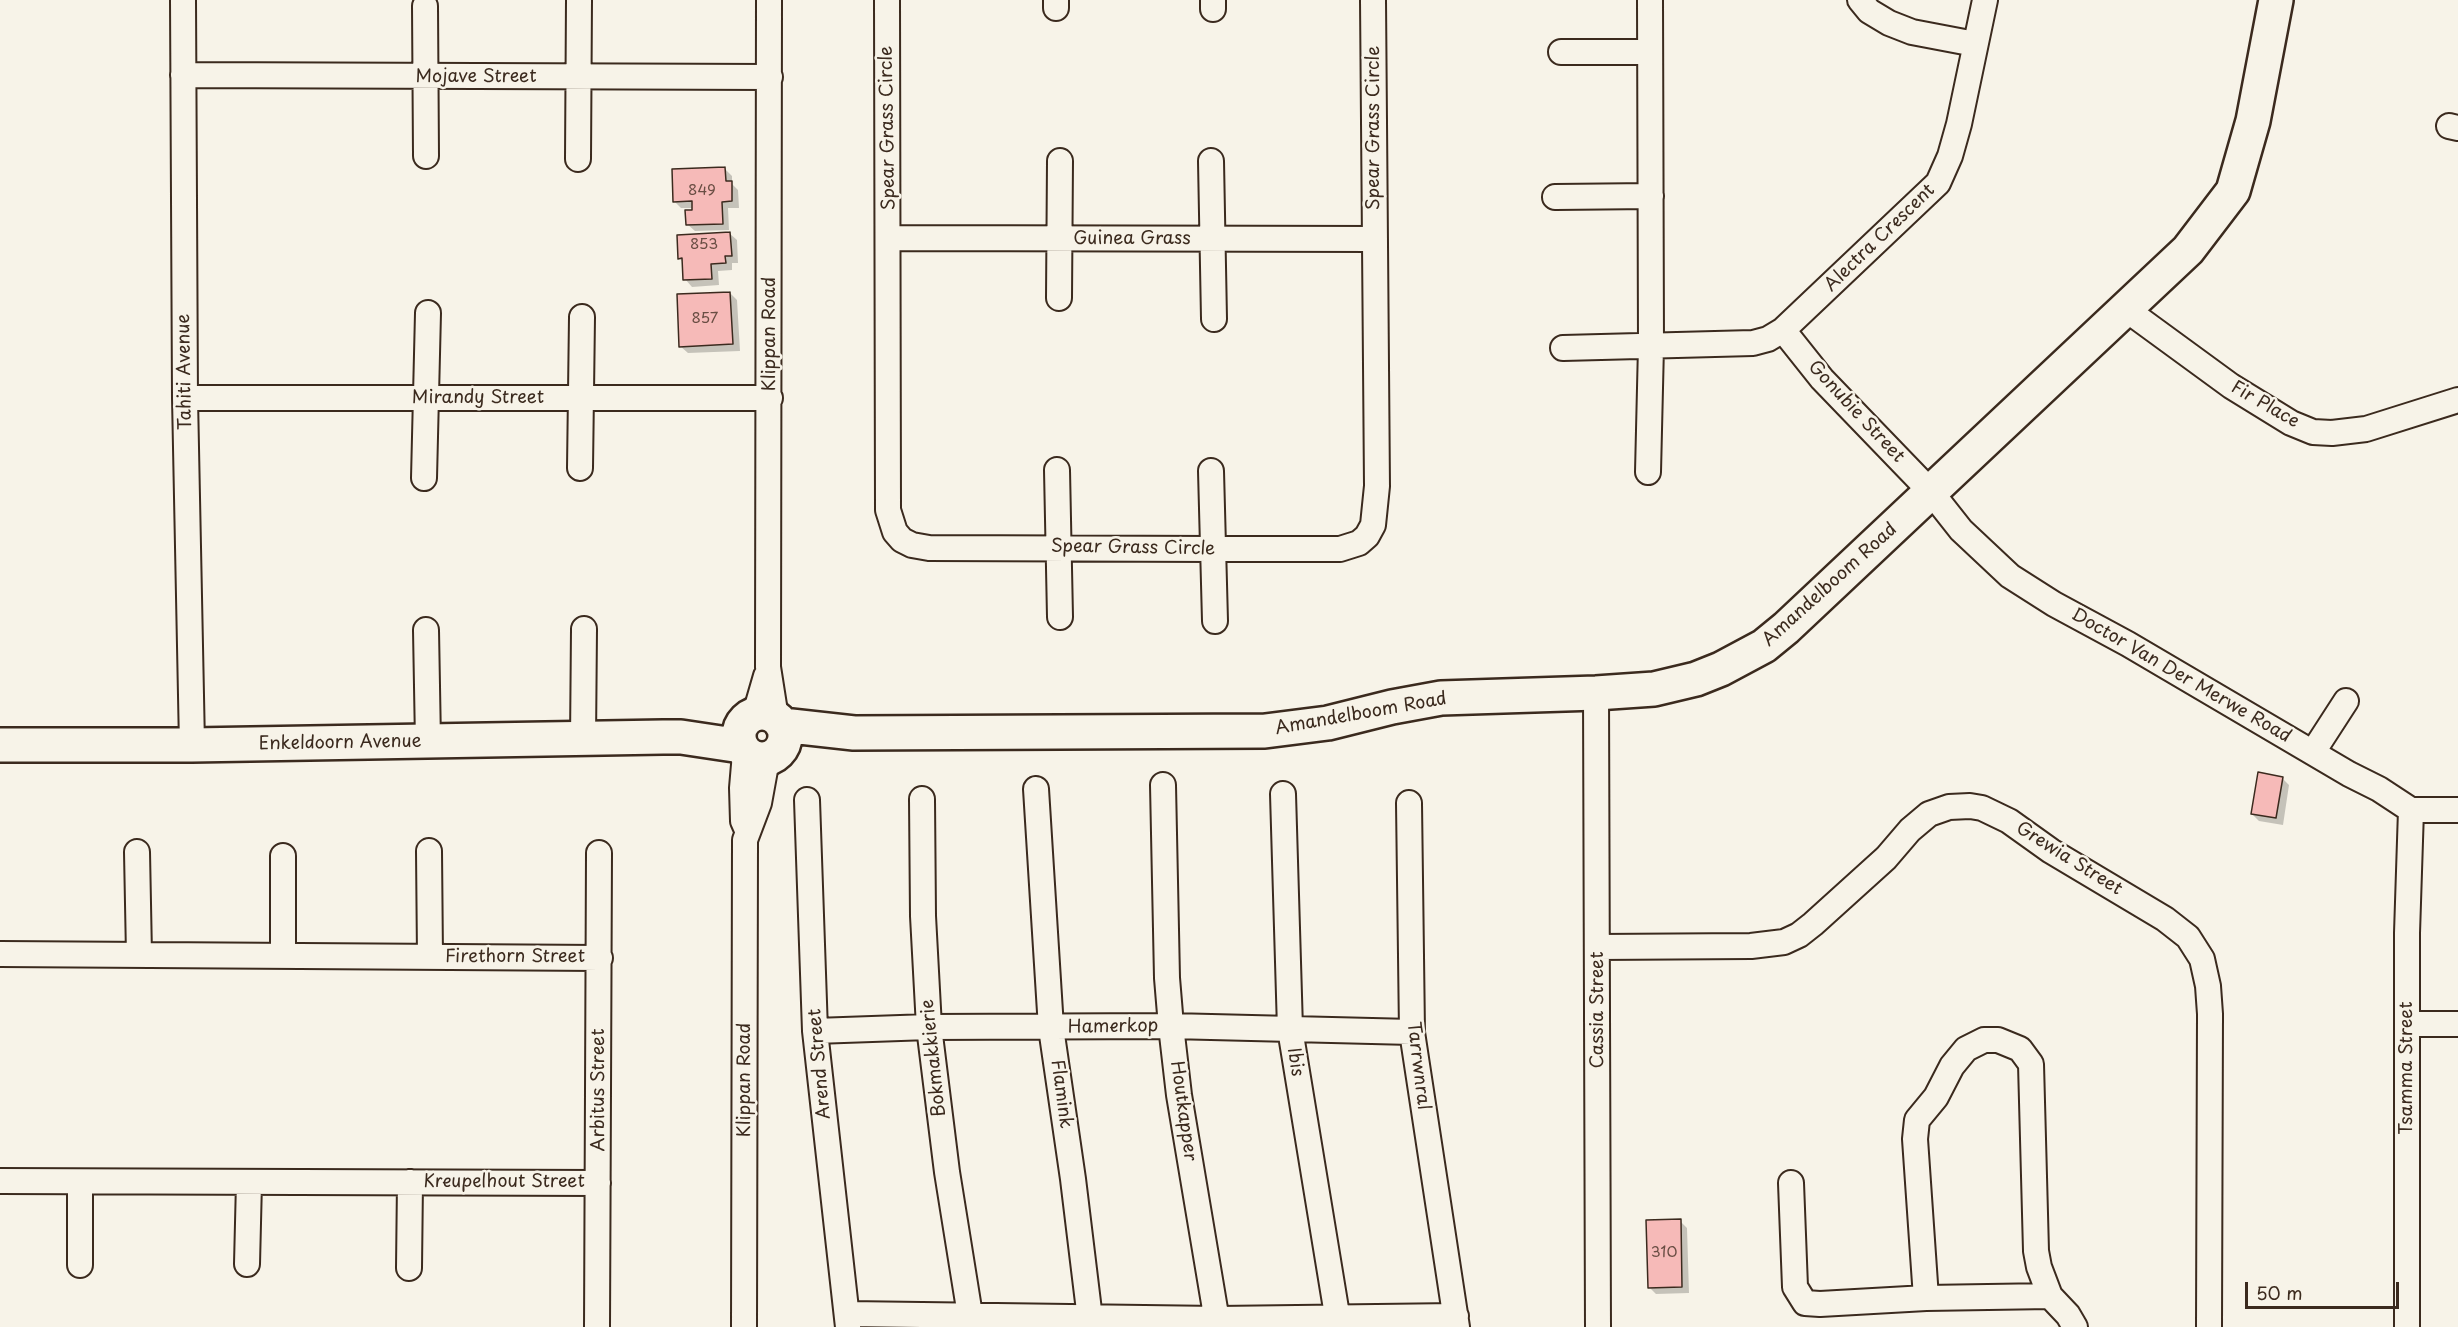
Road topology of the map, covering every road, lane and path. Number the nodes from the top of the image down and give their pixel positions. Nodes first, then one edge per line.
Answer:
1 (183, 0) edge
2 (579, 0) edge
3 (769, 0) edge
4 (887, 0) edge
5 (1373, 0) edge
6 (1650, 0) edge
7 (1860, 0) edge
8 (1985, 0) edge
9 (2276, 0) edge
10 (425, 6) dead end
11 (1975, 44) junction
12 (1561, 52) dead end
13 (1650, 52) junction
14 (183, 75) junction
15 (424, 76) junction
16 (579, 77) junction
17 (770, 77) junction
18 (426, 156) dead end
19 (578, 159) dead end
20 (1060, 161) dead end
21 (1211, 161) dead end
22 (1555, 196) dead end
23 (1651, 196) junction
24 (889, 238) junction
25 (1060, 239) junction
26 (1375, 239) junction
27 (1211, 240) junction
28 (1059, 298) dead end
29 (2127, 310) junction
30 (428, 313) dead end
31 (582, 317) dead end
32 (1214, 320) dead end
33 (1784, 330) junction
34 (1651, 346) junction
35 (1563, 348) dead end
36 (185, 398) junction
37 (424, 398) junction
38 (581, 398) junction
39 (770, 398) junction
40 (2458, 400) edge
41 (579, 468) dead end
42 (1057, 470) dead end
43 (1211, 471) dead end
44 (1647, 472) dead end
45 (424, 478) dead end
46 (1931, 492) junction
47 (1060, 547) junction
48 (1214, 549) junction
49 (1060, 617) dead end
50 (1215, 621) dead end
51 (584, 629) dead end
52 (426, 630) dead end
53 (1596, 693) junction
54 (2346, 701) dead end
55 (761, 736) junction
56 (583, 740) junction
57 (428, 742) junction
58 (0, 745) edge
59 (192, 745) junction
60 (2313, 752) junction
61 (1163, 785) dead end
62 (1036, 789) dead end
63 (1283, 794) dead end
64 (922, 799) dead end
65 (807, 800) dead end
66 (1408, 802) dead end
67 (2411, 810) junction
68 (2458, 810) edge
69 (429, 851) dead end
70 (137, 852) dead end
71 (599, 853) dead end
72 (284, 856) dead end
73 (1598, 947) junction
74 (0, 954) edge
75 (139, 955) junction
76 (283, 956) junction
77 (430, 957) junction
78 (600, 958) junction
79 (2408, 1024) junction
80 (2458, 1024) edge
81 (1171, 1026) junction
82 (929, 1027) junction
83 (1051, 1028) junction
84 (1290, 1029) junction
85 (815, 1031) junction
86 (1412, 1032) junction
87 (0, 1181) edge
88 (80, 1182) junction
89 (249, 1182) junction
90 (410, 1182) junction
91 (598, 1183) junction
92 (1791, 1184) dead end
93 (247, 1264) dead end
94 (80, 1265) dead end
95 (409, 1268) dead end
96 (2050, 1296) junction
97 (1926, 1298) junction
98 (970, 1315) junction
99 (848, 1320) edge
100 (1457, 1321) edge
101 (1090, 1322) edge
102 (1338, 1322) edge
103 (1218, 1323) edge
104 (597, 1327) edge
105 (744, 1327) edge
106 (1598, 1327) edge
107 (2075, 1327) edge
108 (2209, 1327) edge
109 (2407, 1327) edge

1 - 14 street, Tahiti Avenue
2 - 16 street
3 - 17 street, Klippan Road
4 - 24 street, Spear Grass Circle
5 - 26 street, Spear Grass Circle
6 - 13 street
7 - 11 street
8 - 11 street, Alectra Crescent
9 - 29 street, Amandelboom Road
10 - 15 street
11 - 33 street, Alectra Crescent
12 - 13 street
13 - 23 street
14 - 15 street, Mojave Street
14 - 36 street, Tahiti Avenue
15 - 16 street, Mojave Street
15 - 18 street
16 - 17 street, Mojave Street
16 - 19 street
17 - 39 street, Klippan Road
20 - 25 street
21 - 27 street
22 - 23 street
23 - 34 street
24 - 25 street, Guinea Grass
24 - 47 street, Spear Grass Circle
25 - 27 street, Guinea Grass
25 - 28 street
26 - 27 street, Guinea Grass
26 - 48 street, Spear Grass Circle
27 - 32 street
29 - 40 street, Fir Place
29 - 46 street, Amandelboom Road
30 - 37 street
31 - 38 street
33 - 34 street, Alectra Crescent
33 - 46 street, Gonubie Street
34 - 35 street, Alectra Crescent
34 - 44 street
36 - 37 street, Mirandy Street
36 - 59 street, Tahiti Avenue
37 - 38 street, Mirandy Street
37 - 45 street
38 - 39 street, Mirandy Street
38 - 41 street
39 - 55 street, Klippan Road
42 - 47 street
43 - 48 street
46 - 53 street, Amandelboom Road
46 - 60 street, Doctor Van Der Merwe Road
47 - 48 street, Spear Grass Circle
47 - 49 street
48 - 50 street
51 - 56 street
52 - 57 street
53 - 55 street, Amandelboom Road
53 - 73 street, Cassia Street
54 - 60 street
55 - 56 street, Enkeldoorn Avenue
55 - 105 street, Klippan Road
56 - 57 street, Enkeldoorn Avenue
57 - 59 street, Enkeldoorn Avenue
58 - 59 street, Enkeldoorn Avenue
60 - 67 street, Doctor Van Der Merwe Road
61 - 81 street, Houtkapper
62 - 83 street, Flamink
63 - 84 street, Ibis
64 - 82 street, Bokmakkierie
65 - 85 street, Arend Street
66 - 86 street, Tarrwnral
67 - 68 street
67 - 79 street, Tsamma Street
69 - 77 street, Firethorn Street
70 - 75 street
71 - 78 street, Arbitus Street
72 - 76 street
73 - 106 street, Cassia Street
73 - 108 street, Grewia Street
74 - 75 street, Firethorn Street
75 - 76 street, Firethorn Street
76 - 77 street, Firethorn Street
77 - 78 street, Firethorn Street
78 - 91 street, Arbitus Street
79 - 80 street
79 - 109 street, Tsamma Street
81 - 83 street, Hamerkop
81 - 84 street, Hamerkop
81 - 103 street, Houtkapper
82 - 83 street, Hamerkop
82 - 85 street, Hamerkop
82 - 98 street, Bokmakkierie
83 - 101 street, Flamink
84 - 86 street, Hamerkop
84 - 102 street, Ibis
85 - 99 street, Arend Street
86 - 100 street, Tarrwnral
87 - 88 street, Kreupelhout Street
88 - 89 street, Kreupelhout Street
88 - 94 street
89 - 90 street, Kreupelhout Street
89 - 93 street
90 - 91 street, Kreupelhout Street
90 - 95 street, Kreupelhout Street
91 - 104 street, Arbitus Street
92 - 97 street
96 - 97 street
96 - 97 street
96 - 107 street
98 - 99 street
98 - 101 street
100 - 102 street
101 - 103 street
102 - 103 street

